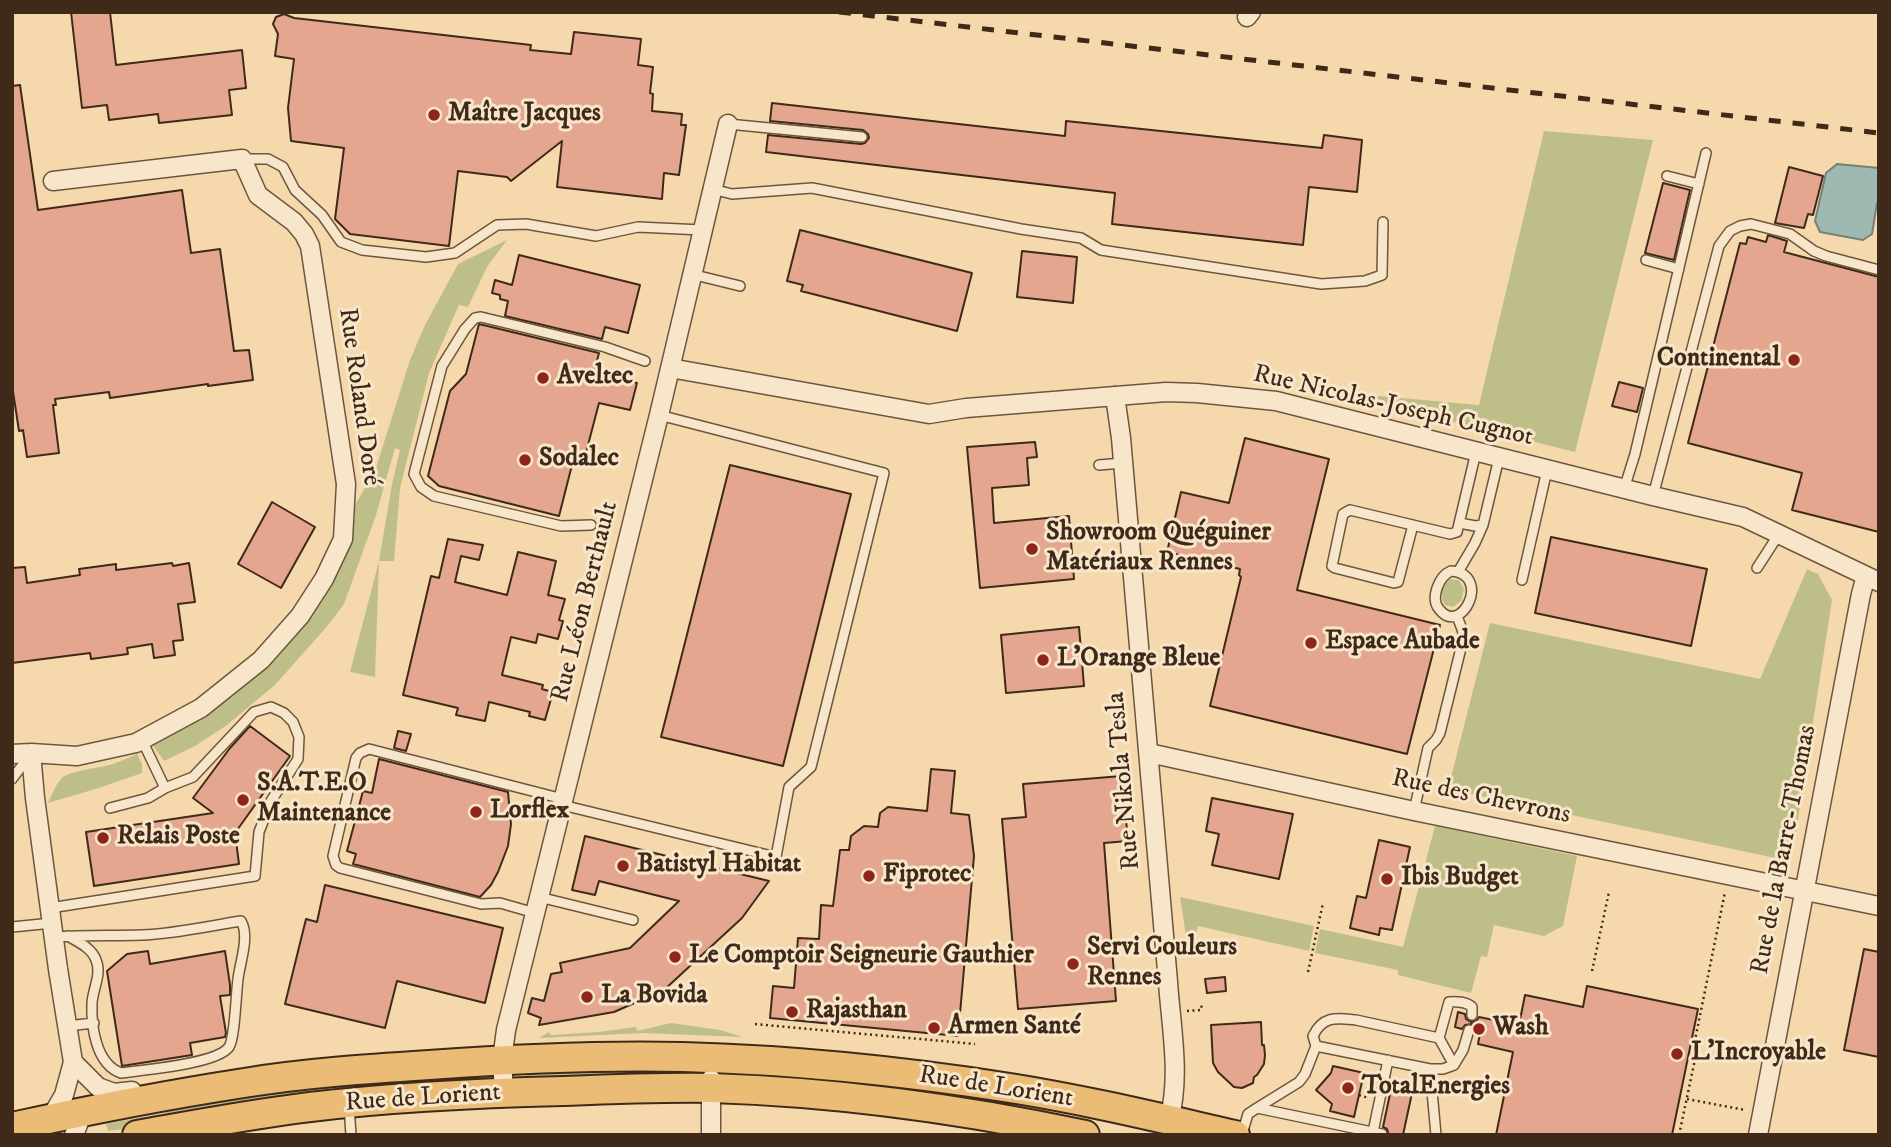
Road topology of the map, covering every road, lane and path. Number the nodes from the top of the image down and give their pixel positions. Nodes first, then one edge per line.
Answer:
1 (728, 124) joint
2 (862, 137) dead end
3 (1706, 153) dead end
4 (242, 159) junction
5 (1667, 176) dead end
6 (53, 181) dead end
7 (1699, 184) junction
8 (712, 189) junction
9 (1383, 222) dead end
10 (702, 230) junction
11 (1646, 261) dead end
12 (1679, 269) junction
13 (1879, 270) edge
14 (691, 274) junction
15 (740, 286) dead end
16 (645, 361) dead end
17 (670, 368) junction
18 (1115, 396) junction
19 (659, 415) junction
20 (1476, 453) junction
21 (1499, 458) junction
22 (1123, 463) junction
23 (1099, 465) dead end
24 (1547, 470) junction
25 (1623, 489) junction
26 (1653, 496) junction
27 (1460, 523) junction
28 (591, 525) dead end
29 (1413, 525) junction
30 (1483, 525) junction
31 (1779, 534) junction
32 (1756, 568) dead end
33 (1458, 572) junction
34 (1872, 579) edge
35 (1522, 580) dead end
36 (1457, 616) junction
37 (142, 740) junction
38 (31, 753) junction
39 (1149, 753) junction
40 (12, 754) edge
41 (12, 779) edge
42 (165, 788) junction
43 (562, 802) junction
44 (110, 808) dead end
45 (1414, 811) junction
46 (1729, 875) junction
47 (1804, 890) junction
48 (1609, 892) dead end
49 (1323, 903) dead end
50 (537, 905) junction
51 (1879, 906) edge
52 (633, 920) dead end
53 (56, 926) junction
54 (12, 927) edge
55 (1591, 971) dead end
56 (1308, 972) dead end
57 (1472, 1015) dead end
58 (94, 1023) junction
59 (755, 1024) dead end
60 (68, 1026) junction
61 (1469, 1030) dead end
62 (1439, 1038) junction
63 (975, 1044) dead end
64 (1316, 1046) junction
65 (712, 1059) junction
66 (502, 1060) junction
67 (1388, 1060) junction
68 (73, 1062) junction
69 (1454, 1065) junction
70 (1430, 1069) junction
71 (245, 1082) junction
72 (711, 1088) junction
73 (504, 1092) junction
74 (1686, 1098) junction
75 (348, 1104) junction
76 (993, 1106) junction
77 (1257, 1108) junction
78 (1762, 1114) junction
79 (50, 1119) junction
80 (1169, 1120) junction
81 (79, 1123) edge
82 (12, 1127) edge
83 (1377, 1133) edge
84 (137, 1135) edge
85 (351, 1135) edge
86 (711, 1135) edge
87 (1085, 1135) edge
88 (1235, 1135) edge
89 (1242, 1135) edge
90 (1436, 1135) edge
91 (1679, 1135) edge
92 (1758, 1135) edge

1 - 2 lane
1 - 8 street, Rue Léon Berthault
3 - 7 lane
4 - 6 street
4 - 10 lane
4 - 37 street, Rue Roland Doré
5 - 7 lane
7 - 12 lane
8 - 9 lane
8 - 10 street, Rue Léon Berthault
10 - 14 street, Rue Léon Berthault
11 - 12 lane
12 - 25 lane
13 - 26 lane
14 - 15 lane
14 - 17 street, Rue Léon Berthault
16 - 28 lane
17 - 18 street, Rue Nicolas-Joseph Cugnot
17 - 19 street, Rue Léon Berthault
18 - 20 street, Rue Nicolas-Joseph Cugnot
18 - 22 street, Rue Nikola Tesla
19 - 43 street, Rue Léon Berthault
19 - 43 lane
20 - 21 street, Rue Nicolas-Joseph Cugnot
20 - 27 lane
21 - 24 street, Rue Nicolas-Joseph Cugnot
21 - 30 lane
22 - 23 lane
22 - 39 street, Rue Nikola Tesla
24 - 25 street, Rue Nicolas-Joseph Cugnot
24 - 35 lane
25 - 26 street, Rue Nicolas-Joseph Cugnot
26 - 31 street, Rue Nicolas-Joseph Cugnot
27 - 29 lane
27 - 30 lane
29 - 29 lane
30 - 33 lane
31 - 32 lane
31 - 34 street, Rue Nicolas-Joseph Cugnot
33 - 36 lane
33 - 36 lane
34 - 47 street, Rue de la Barre-Thomas
36 - 45 lane
37 - 38 street, Rue Roland Doré
37 - 42 lane
38 - 40 street, Rue Roland Doré
38 - 41 lane
38 - 53 street
39 - 45 street, Rue des Chevrons
39 - 80 street, Rue Nikola Tesla
42 - 44 lane
42 - 53 lane
43 - 50 street, Rue Léon Berthault
43 - 50 lane
45 - 46 street, Rue des Chevrons
46 - 47 street, Rue des Chevrons
46 - 74 path
47 - 51 street
47 - 78 street, Rue de la Barre-Thomas
48 - 55 path
49 - 56 path
50 - 52 lane
50 - 66 street, Rue Léon Berthault
53 - 54 lane
53 - 58 lane
53 - 58 lane
53 - 60 street
57 - 62 lane
58 - 60 lane
59 - 63 path
60 - 68 street
61 - 69 lane
62 - 64 lane
62 - 69 lane
64 - 67 lane
64 - 77 lane
65 - 66 main road, Rue de Lorient
65 - 72 street
65 - 76 main road, Rue de Lorient
66 - 71 main road, Rue de Lorient
66 - 73 street, Rue Léon Berthault
67 - 70 lane
67 - 83 lane
68 - 71 street, Rue de Lorient
68 - 79 street
69 - 70 lane
70 - 90 lane
71 - 81 main road, Rue de Lorient
72 - 73 main road, Rue de Lorient
72 - 76 main road, Rue de Lorient
72 - 86 street
73 - 75 main road, Rue de Lorient
74 - 78 path
74 - 91 path
75 - 84 main road, Rue de Lorient
75 - 85 lane
76 - 80 main road, Rue de Lorient
76 - 87 main road, Rue de Lorient
77 - 83 lane
77 - 89 lane
78 - 92 street, Rue de la Barre-Thomas
79 - 81 main road, Rue de Lorient
79 - 82 main road, Rue de Lorient
80 - 88 main road, Rue de Lorient

